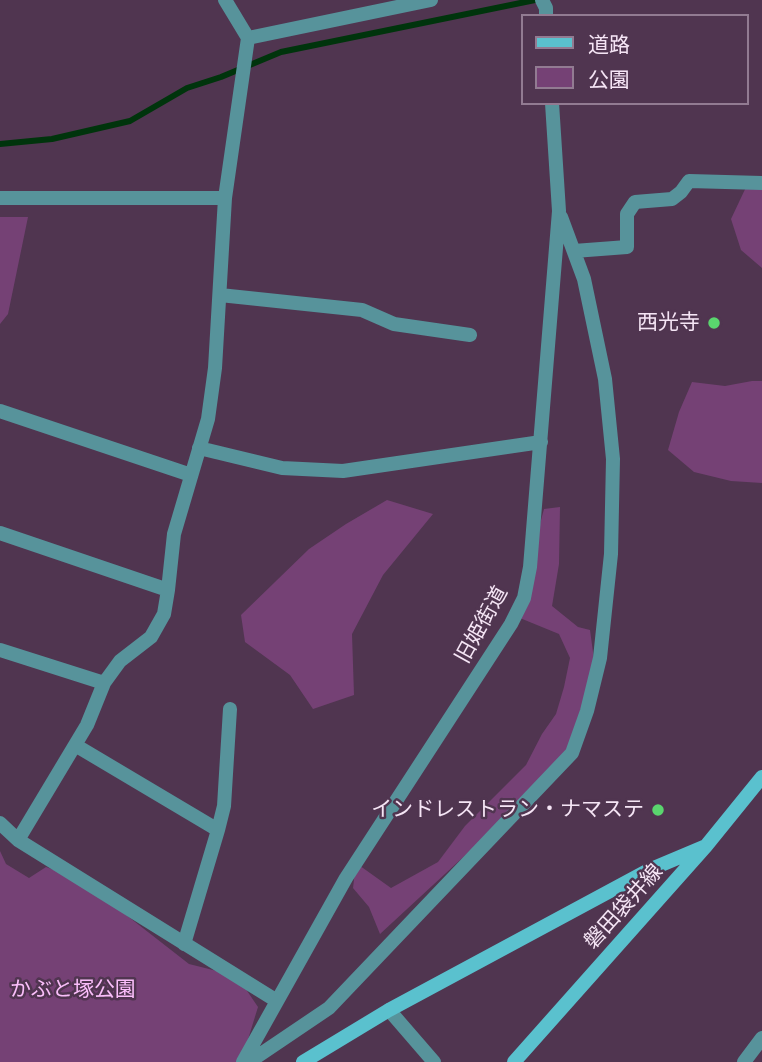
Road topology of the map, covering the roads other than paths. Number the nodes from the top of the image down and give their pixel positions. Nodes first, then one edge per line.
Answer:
1 (225, 0) edge
2 (431, 0) edge
3 (248, 38) junction
4 (552, 105) edge
5 (762, 183) edge
6 (0, 198) edge
7 (225, 198) junction
8 (559, 211) junction
9 (574, 251) junction
10 (220, 295) junction
11 (470, 335) dead end
12 (0, 411) edge
13 (541, 442) junction
14 (199, 448) junction
15 (191, 475) junction
16 (0, 533) edge
17 (168, 590) junction
18 (0, 650) edge
19 (104, 683) junction
20 (230, 709) dead end
21 (75, 745) junction
22 (762, 777) edge
23 (0, 823) edge
24 (218, 830) junction
25 (18, 840) junction
26 (706, 846) junction
27 (184, 943) junction
28 (277, 1001) junction
29 (389, 1010) junction
30 (762, 1038) edge
31 (243, 1062) edge
32 (248, 1062) edge
33 (303, 1062) edge
34 (434, 1062) edge
35 (514, 1062) edge
36 (744, 1062) edge

1 - 3 street
2 - 3 street
3 - 7 street
4 - 8 street, 旧姫街道
5 - 9 street
6 - 7 street
7 - 10 street
8 - 9 street
8 - 13 street, 旧姫街道
9 - 32 street
10 - 11 street
10 - 14 street
12 - 15 street
13 - 14 street
13 - 28 street, 旧姫街道
14 - 15 street
15 - 17 street
16 - 17 street
17 - 19 street
18 - 19 street
19 - 21 street
20 - 24 street
21 - 24 street
21 - 25 street
22 - 26 street, 磐田袋井線
23 - 25 street
24 - 27 street
25 - 27 street
26 - 29 street
26 - 35 street, 磐田袋井線
27 - 28 street
28 - 31 street, 旧姫街道
29 - 33 street
29 - 34 street
30 - 36 street

